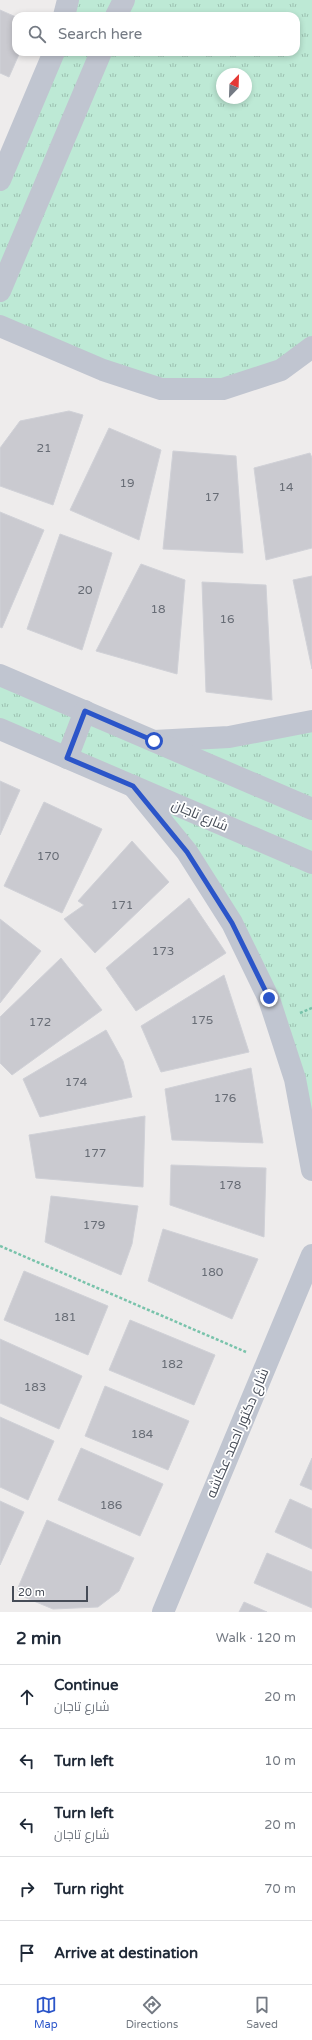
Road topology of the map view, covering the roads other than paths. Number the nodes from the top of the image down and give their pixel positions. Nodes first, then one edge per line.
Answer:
1 (68, 0) edge
2 (124, 0) edge
3 (65, 12) edge
4 (118, 12) edge
5 (52, 56) edge
6 (99, 56) edge
7 (0, 180) edge
8 (0, 291) edge
9 (0, 326) edge
10 (312, 347) edge
11 (0, 675) edge
12 (85, 711) junction
13 (312, 721) edge
14 (0, 729) edge
15 (154, 741) junction
16 (67, 758) junction
17 (133, 786) junction
18 (312, 809) edge
19 (312, 863) edge
20 (312, 1170) edge
21 (312, 1255) edge
22 (163, 1612) edge

1 - 3 street
2 - 4 street
5 - 7 street
6 - 8 street
9 - 10 street
11 - 12 street
12 - 15 street
12 - 16 street
13 - 15 street
14 - 16 street, شارع تاجان
15 - 18 street
16 - 17 street, شارع تاجان
17 - 19 street, شارع تاجان
17 - 20 street
21 - 22 street, شارع دكتور احمد عكاشه

